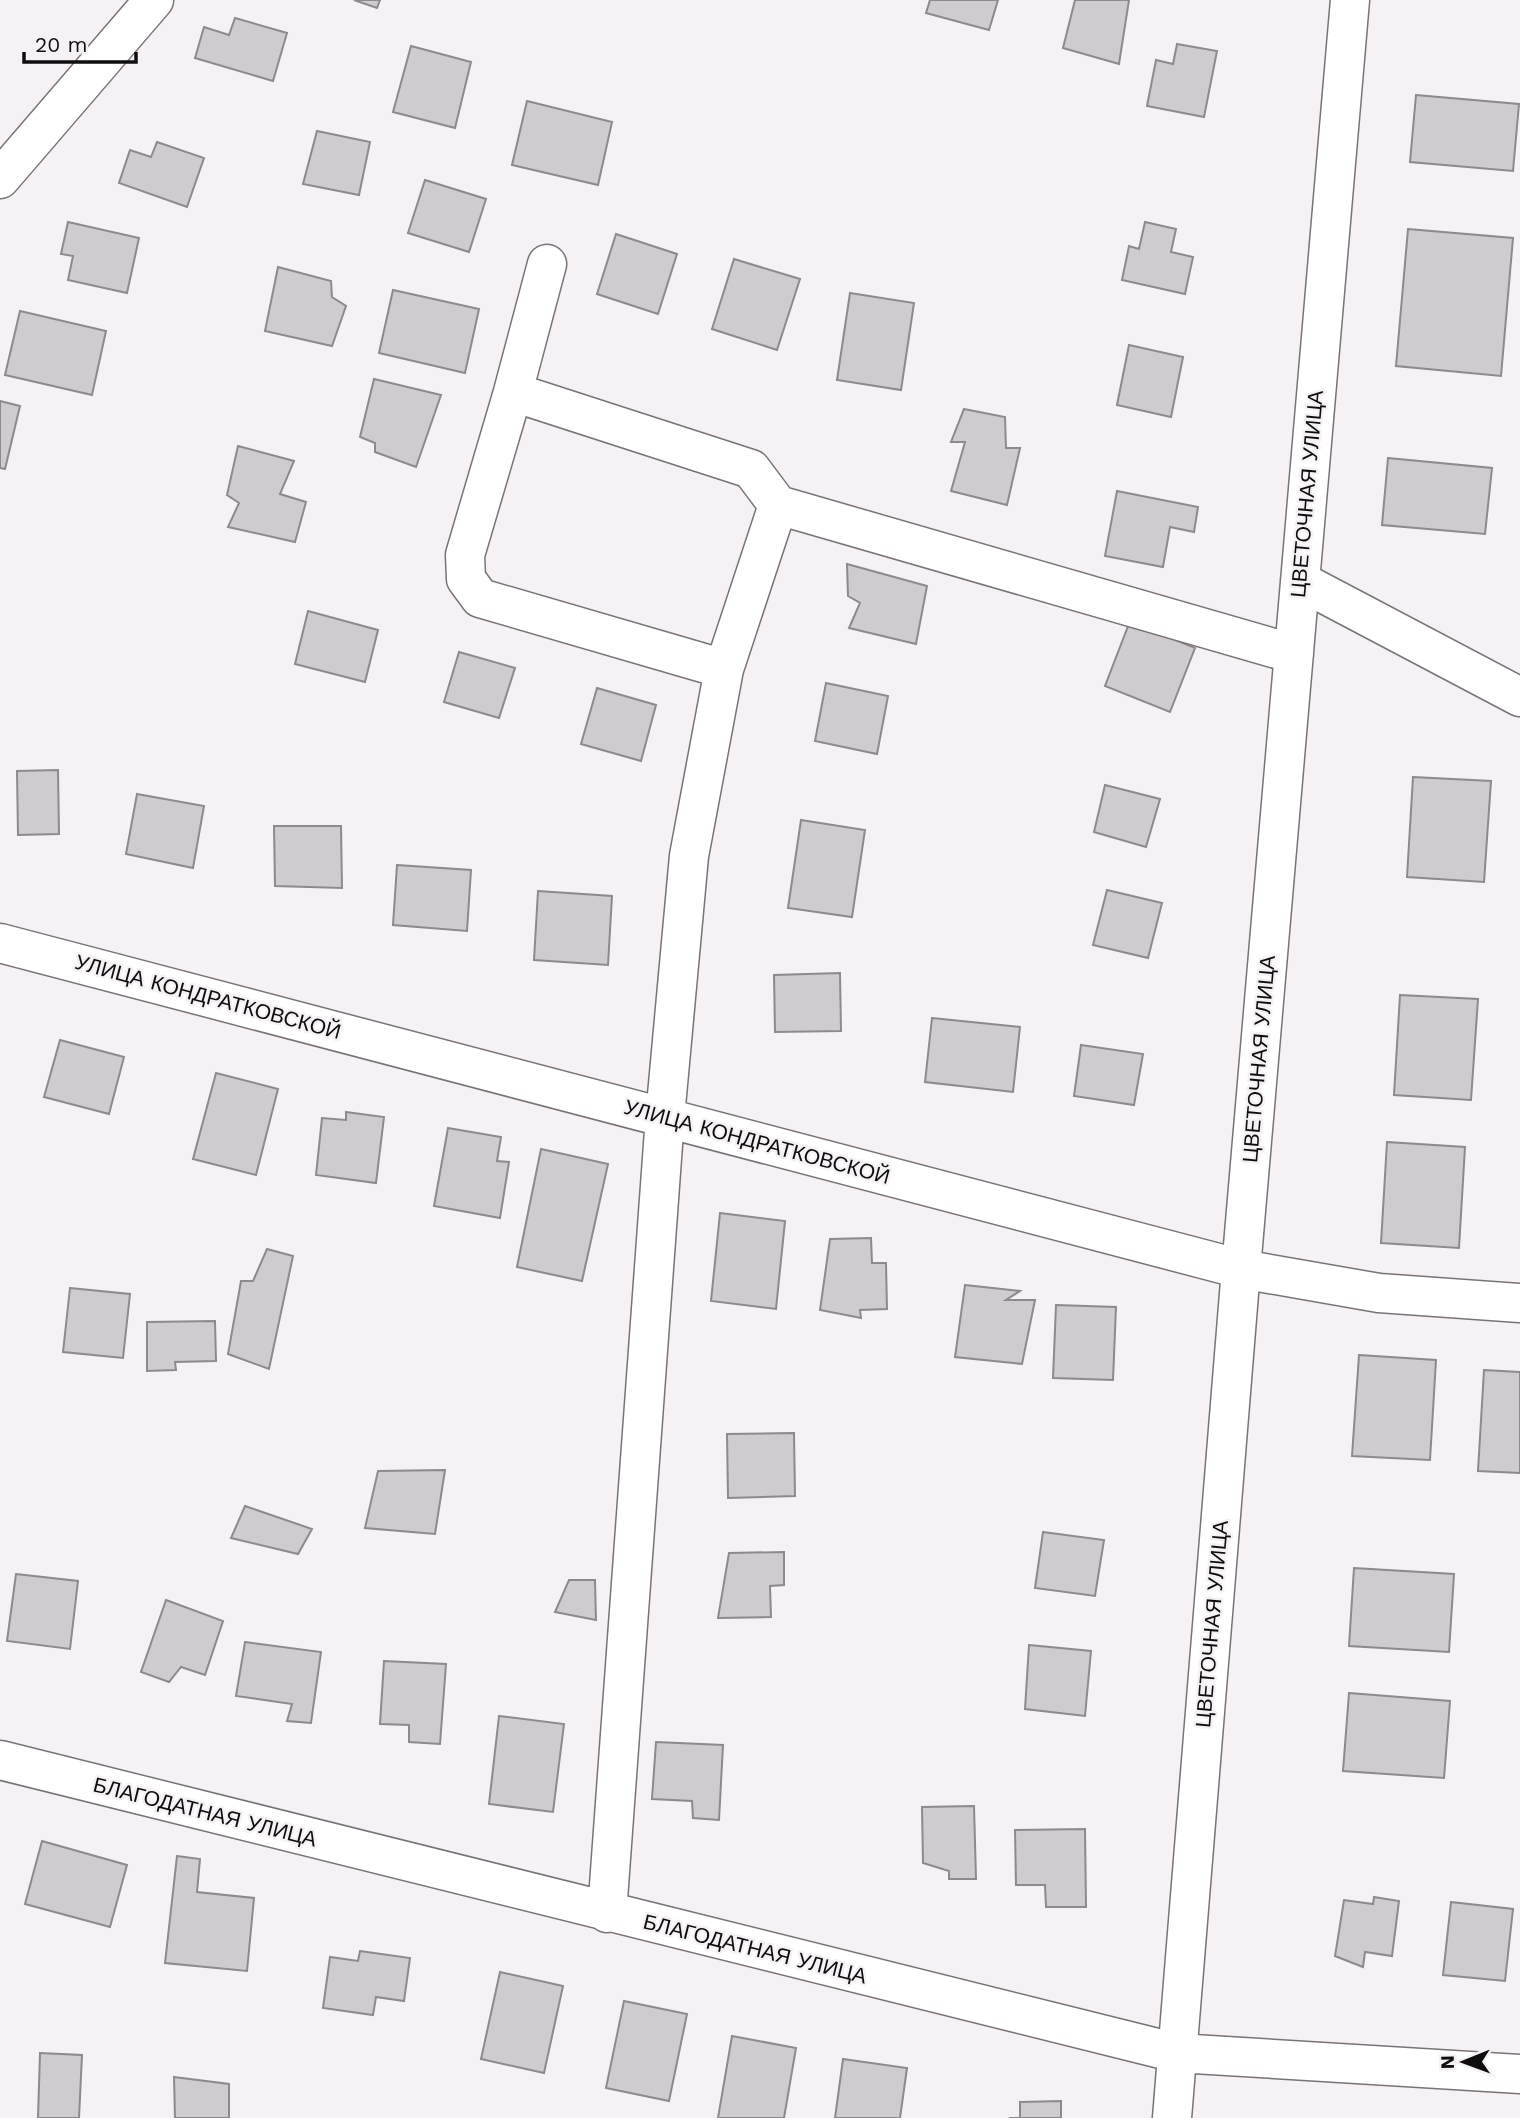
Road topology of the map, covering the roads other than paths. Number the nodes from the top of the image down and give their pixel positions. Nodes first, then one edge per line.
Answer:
1 (154, 0) edge
2 (1350, 0) edge
3 (0, 179) edge
4 (547, 264) dead end
5 (513, 392) junction
6 (778, 505) junction
7 (1300, 581) junction
8 (1294, 654) junction
9 (724, 668) junction
10 (1520, 697) edge
11 (0, 943) edge
12 (665, 1118) junction
13 (1241, 1269) junction
14 (1520, 1303) edge
15 (0, 1760) edge
16 (607, 1913) junction
17 (1177, 2053) junction
18 (1520, 2074) edge
19 (1172, 2118) edge

1 - 3 street
2 - 7 street, ЦВЕТОЧНАЯ УЛИЦА
4 - 5 street
5 - 6 street
5 - 9 street
6 - 8 street
6 - 9 street
7 - 8 street, ЦВЕТОЧНАЯ УЛИЦА
7 - 10 street
8 - 13 street, ЦВЕТОЧНАЯ УЛИЦА
9 - 12 street
11 - 12 street, УЛИЦА КОНДРАТКОВСКОЙ
12 - 13 street, УЛИЦА КОНДРАТКОВСКОЙ
12 - 16 street
13 - 14 street, УЛИЦА КОНДРАТКОВСКОЙ
13 - 17 street, ЦВЕТОЧНАЯ УЛИЦА
15 - 16 street, БЛАГОДАТНАЯ УЛИЦА
16 - 17 street, БЛАГОДАТНАЯ УЛИЦА
17 - 18 street, БЛАГОДАТНАЯ УЛИЦА
17 - 19 street, ЦВЕТОЧНАЯ УЛИЦА

